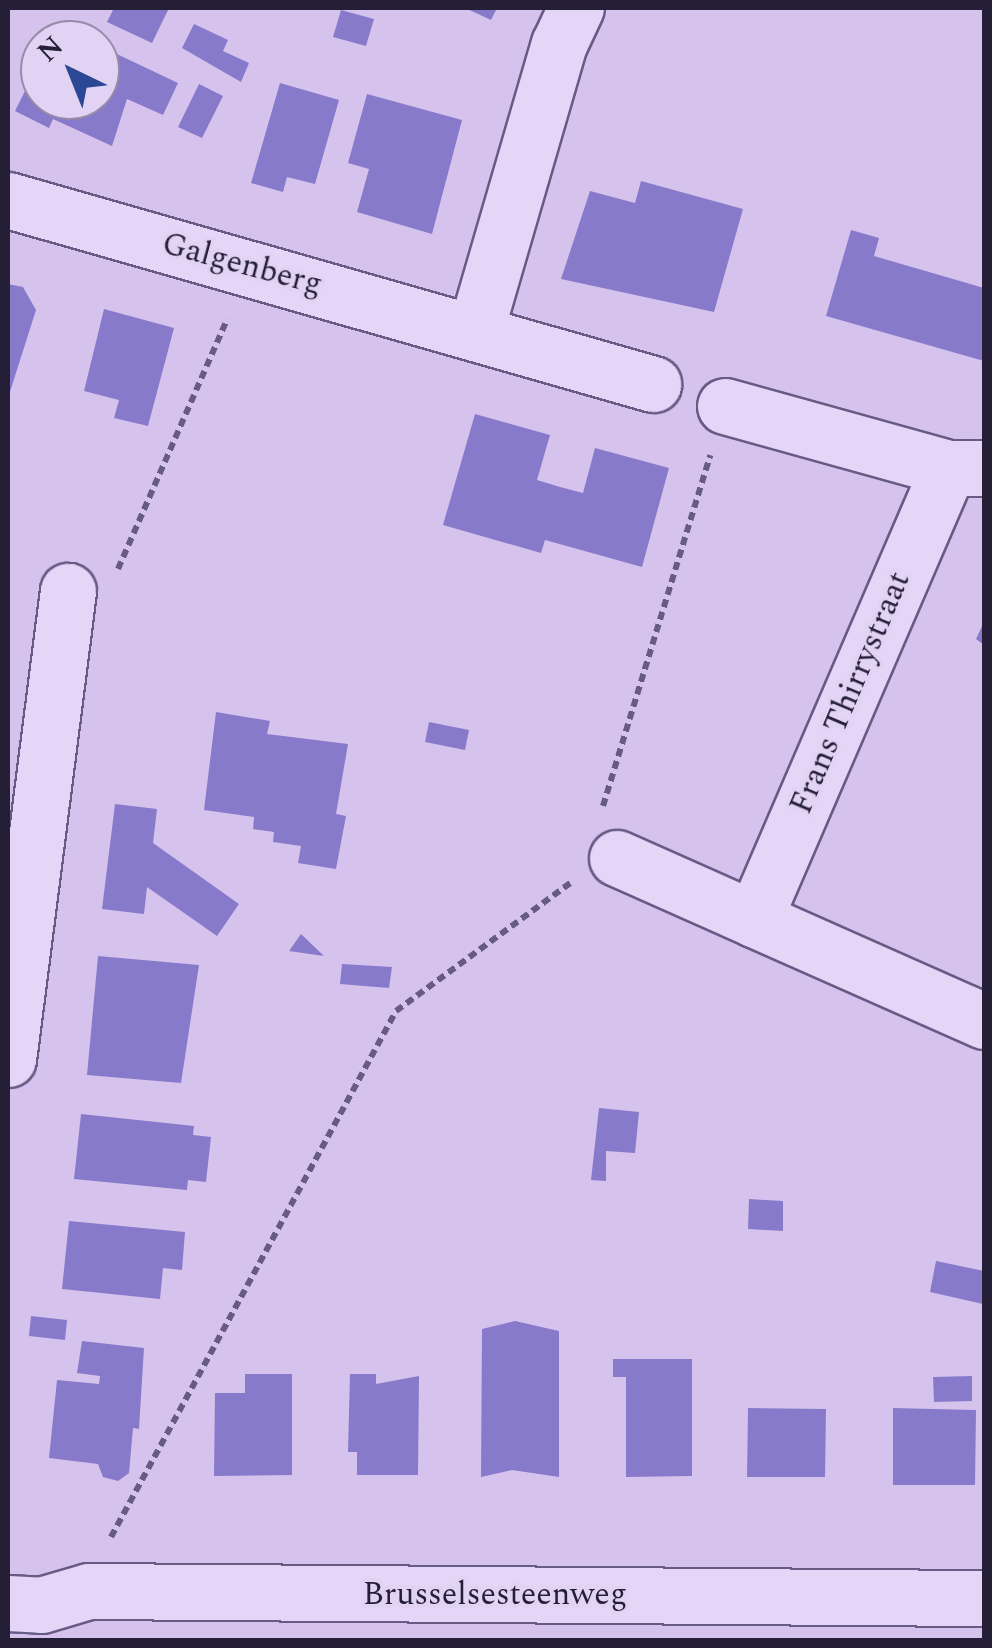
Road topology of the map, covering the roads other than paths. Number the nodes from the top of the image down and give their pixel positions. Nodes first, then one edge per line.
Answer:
1 (576, 8) edge
2 (8, 200) edge
3 (476, 329) junction
4 (653, 384) dead end
5 (725, 406) road end
6 (966, 468) edge
7 (68, 591) road end
8 (599, 850) road end
9 (754, 918) junction
10 (14, 929) edge
11 (984, 1022) edge
12 (8, 1059) edge
13 (984, 1598) edge
14 (8, 1604) edge

1 - 3 street
2 - 3 street, Galgenberg
3 - 4 street, Galgenberg
5 - 6 street, Frans Thirrystraat
6 - 9 street, Frans Thirrystraat
7 - 10 street
8 - 9 street
9 - 11 street
10 - 12 street
13 - 14 street, Brusselsesteenweg

